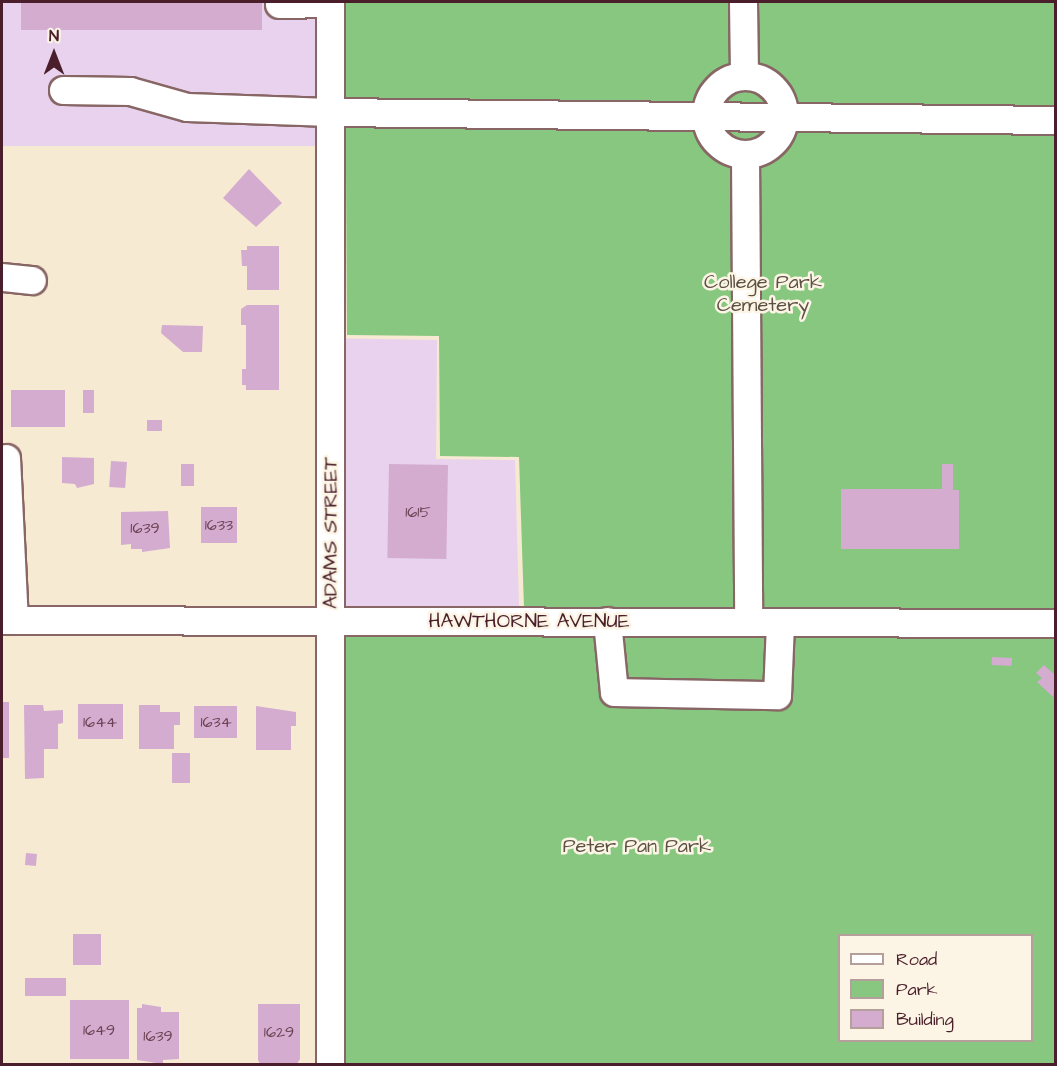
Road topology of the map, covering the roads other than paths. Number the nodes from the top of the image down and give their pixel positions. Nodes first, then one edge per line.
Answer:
1 (330, 2) edge
2 (743, 2) edge
3 (279, 4) dead end
4 (744, 76) junction
5 (63, 90) dead end
6 (330, 112) junction
7 (706, 116) junction
8 (785, 117) junction
9 (1056, 120) edge
10 (745, 155) junction
11 (2, 277) edge
12 (32, 280) dead end
13 (6, 458) dead end
14 (8, 620) edge
15 (331, 620) junction
16 (607, 621) junction
17 (748, 622) junction
18 (780, 622) junction
19 (1056, 623) edge
20 (330, 1065) edge

1 - 3 street
1 - 6 street, ADAMS STREET
2 - 4 street
4 - 7 street
4 - 8 street
5 - 6 street
6 - 7 street
6 - 15 street, ADAMS STREET
7 - 8 street
7 - 10 street
8 - 9 street
8 - 10 street
10 - 17 street
11 - 12 street
13 - 14 street
14 - 15 street, HAWTHORNE AVENUE
15 - 16 street, HAWTHORNE AVENUE
15 - 20 street, ADAMS STREET
16 - 17 street, HAWTHORNE AVENUE
16 - 18 street
17 - 18 street, HAWTHORNE AVENUE
18 - 19 street, HAWTHORNE AVENUE

